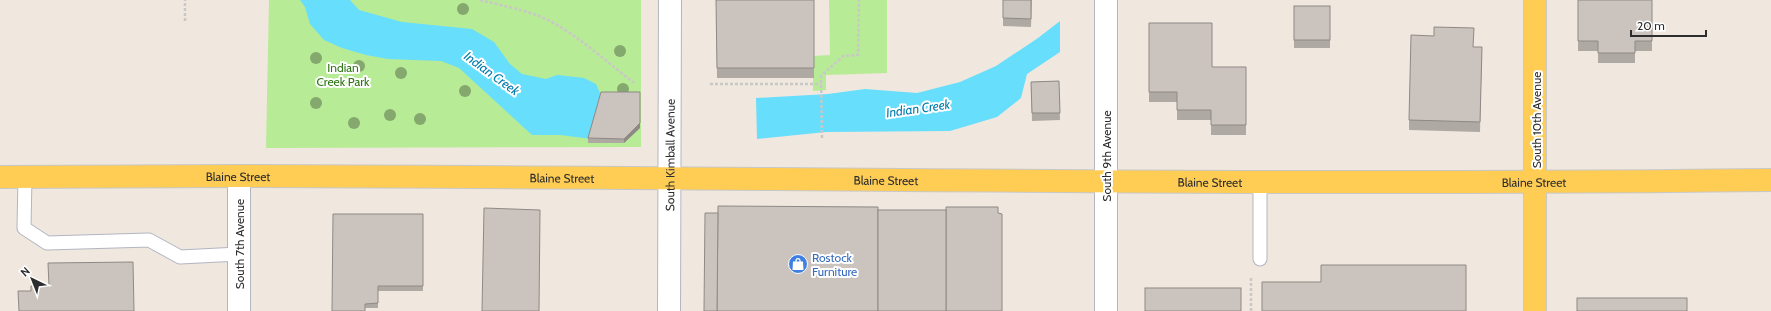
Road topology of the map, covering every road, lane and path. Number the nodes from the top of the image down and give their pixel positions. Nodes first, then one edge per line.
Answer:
1 (185, 0) edge
2 (480, 0) edge
3 (670, 0) edge
4 (859, 0) edge
5 (1106, 0) edge
6 (1535, 0) edge
7 (185, 21) dead end
8 (634, 83) dead end
9 (710, 84) dead end
10 (822, 84) junction
11 (822, 138) dead end
12 (239, 176) junction
13 (0, 177) edge
14 (25, 177) junction
15 (669, 179) junction
16 (1771, 180) edge
17 (1107, 182) junction
18 (1260, 182) junction
19 (1536, 183) junction
20 (239, 254) junction
21 (1260, 259) dead end
22 (1251, 274) dead end
23 (239, 311) edge
24 (669, 311) edge
25 (1106, 311) edge
26 (1251, 311) edge
27 (1535, 311) edge

1 - 7 path
2 - 8 path
3 - 15 street, South Kimball Avenue
4 - 10 path
5 - 17 street, South 9th Avenue
6 - 19 main road, South 10th Avenue
9 - 10 path
10 - 11 path
12 - 14 main road, Blaine Street
12 - 15 main road, Blaine Street
12 - 20 street, South 7th Avenue
13 - 14 main road, Blaine Street
14 - 20 lane
15 - 17 main road, Blaine Street
15 - 24 street, South Kimball Avenue
16 - 19 main road, Blaine Street
17 - 18 main road, Blaine Street
17 - 25 street, South 9th Avenue
18 - 19 main road, Blaine Street
18 - 21 lane
19 - 27 main road, South 10th Avenue
20 - 23 street, South 7th Avenue
22 - 26 path

